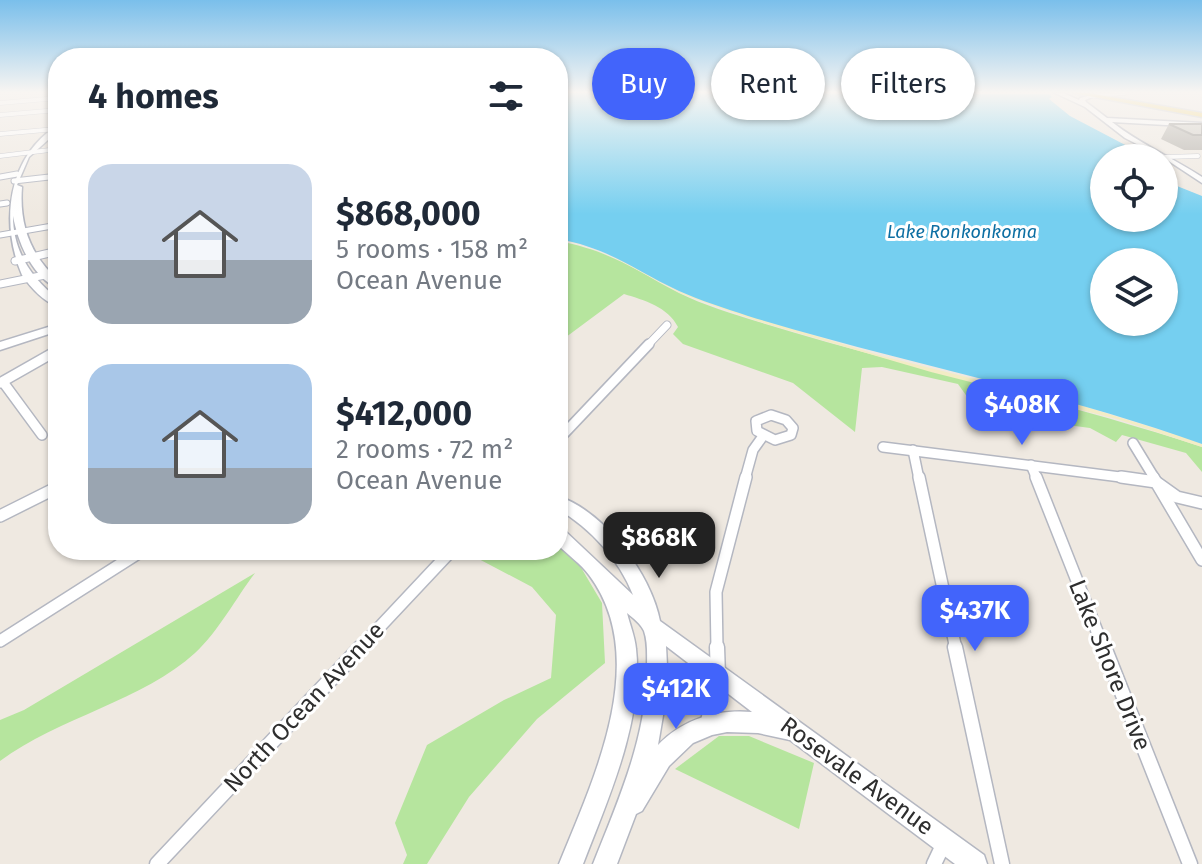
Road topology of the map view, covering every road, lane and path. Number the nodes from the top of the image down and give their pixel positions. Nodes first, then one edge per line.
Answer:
1 (1127, 133) edge
2 (48, 136) edge
3 (1145, 144) edge
4 (48, 150) edge
5 (30, 152) junction
6 (0, 156) edge
7 (1198, 156) dead end
8 (1178, 157) edge
9 (1178, 165) edge
10 (48, 176) edge
11 (0, 177) edge
12 (15, 178) junction
13 (1202, 181) edge
14 (4, 204) edge
15 (48, 227) edge
16 (21, 231) junction
17 (3, 235) edge
18 (48, 254) edge
19 (30, 258) junction
20 (15, 261) junction
21 (45, 275) junction
22 (48, 278) edge
23 (28, 279) junction
24 (0, 284) edge
25 (48, 296) edge
26 (667, 325) dead end
27 (48, 329) edge
28 (0, 346) edge
29 (48, 356) edge
30 (1, 383) edge
31 (568, 429) edge
32 (42, 435) dead end
33 (763, 436) dead end
34 (1133, 443) dead end
35 (883, 447) dead end
36 (913, 450) junction
37 (1031, 465) junction
38 (1156, 482) junction
39 (48, 492) edge
40 (1202, 503) edge
41 (568, 509) edge
42 (0, 516) edge
43 (568, 544) edge
44 (1200, 554) edge
45 (127, 560) edge
46 (443, 560) edge
47 (591, 566) junction
48 (653, 626) junction
49 (0, 641) edge
50 (718, 676) junction
51 (707, 726) junction
52 (805, 737) junction
53 (619, 828) junction
54 (946, 840) junction
55 (157, 864) edge
56 (571, 864) edge
57 (605, 864) edge
58 (934, 864) edge
59 (975, 864) edge
60 (1002, 864) edge
61 (1190, 864) edge

1 - 3 main road
2 - 5 main road
4 - 5 street
5 - 6 street
5 - 12 main road
7 - 8 street
9 - 13 main road
10 - 12 street
11 - 12 street
12 - 14 main road
12 - 16 main road
14 - 17 main road
15 - 16 street
16 - 17 street
16 - 19 main road
17 - 20 main road
18 - 19 street
19 - 20 street
19 - 21 main road
20 - 23 main road
21 - 22 main road
21 - 23 street
23 - 24 street
23 - 25 main road
26 - 31 street
27 - 28 main road
29 - 30 street
30 - 32 street
33 - 50 street
34 - 38 street
35 - 36 street
36 - 37 street
36 - 60 street
37 - 38 street
37 - 61 street, Lake Shore Drive
38 - 40 street
38 - 44 street
39 - 42 street
41 - 48 main road
43 - 47 main road, Rosevale Avenue
45 - 49 street
46 - 55 street, North Ocean Avenue
47 - 48 main road, Rosevale Avenue
47 - 56 main road
48 - 50 main road, Rosevale Avenue
48 - 53 main road
50 - 51 street
50 - 52 main road, Rosevale Avenue
51 - 52 main road
51 - 53 main road
52 - 54 main road, Rosevale Avenue
53 - 57 main road
54 - 58 street
54 - 59 main road, Rosevale Avenue

